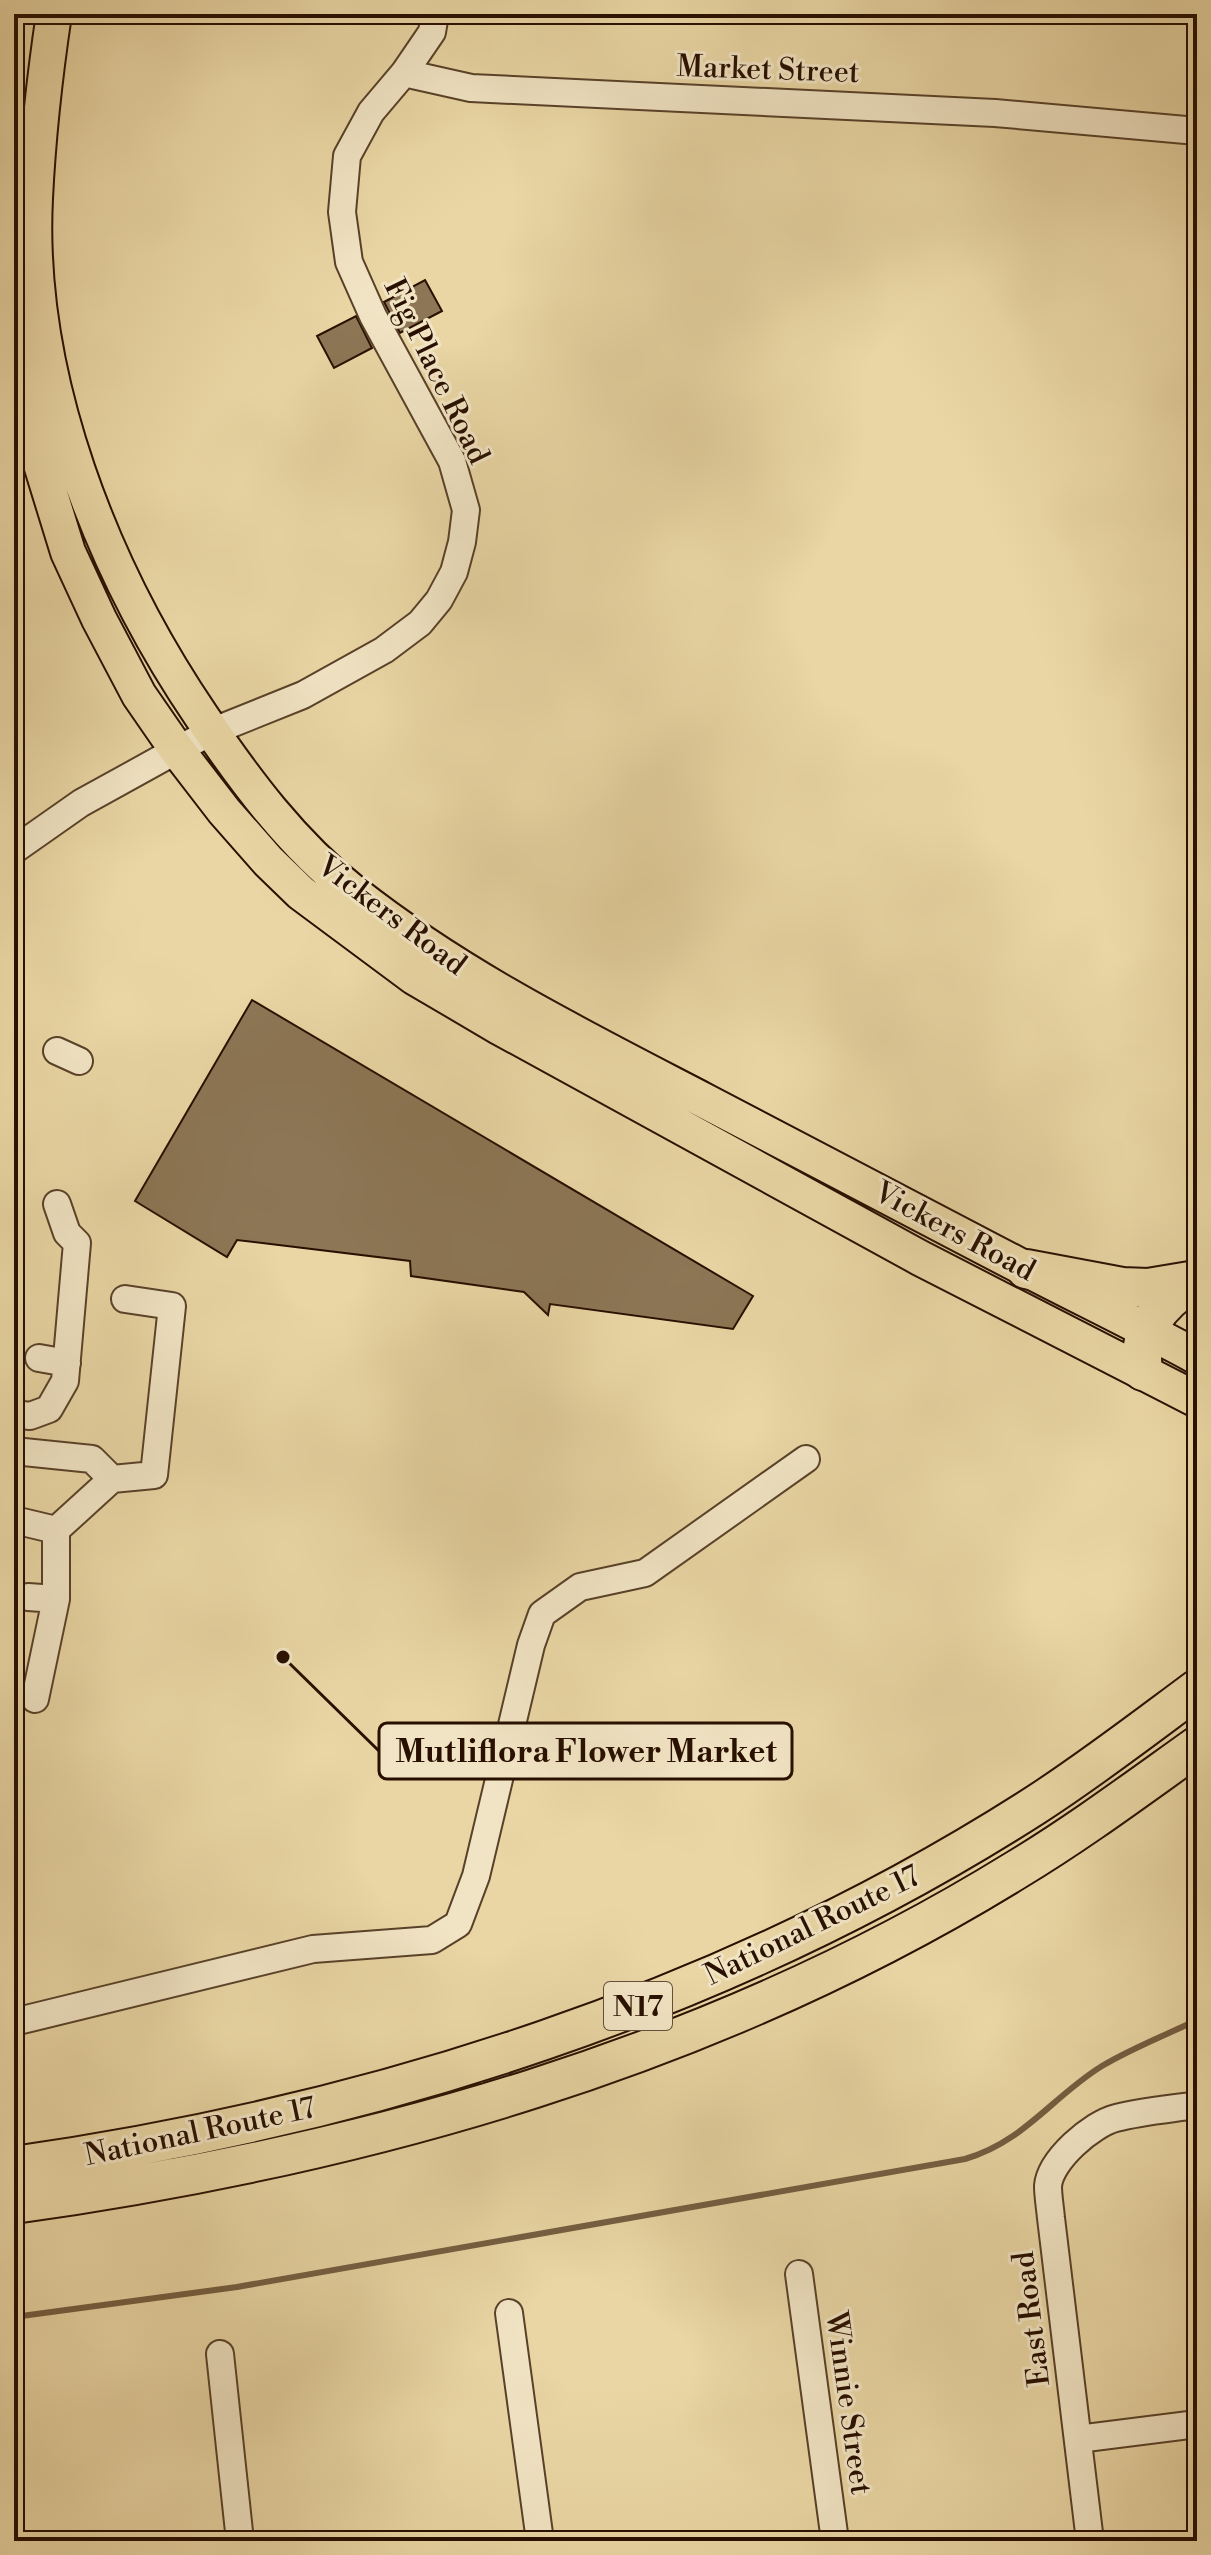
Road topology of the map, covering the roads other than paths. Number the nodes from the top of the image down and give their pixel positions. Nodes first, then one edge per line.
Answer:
1 (33, 14) edge
2 (54, 14) edge
3 (435, 14) edge
4 (404, 73) junction
5 (1197, 131) edge
6 (14, 177) edge
7 (14, 313) edge
8 (211, 732) junction
9 (177, 750) junction
10 (14, 850) edge
11 (57, 1204) dead end
12 (1026, 1269) junction
13 (1197, 1280) edge
14 (125, 1299) dead end
15 (1148, 1330) junction
16 (1197, 1357) edge
17 (39, 1358) dead end
18 (67, 1363) junction
19 (1143, 1371) junction
20 (1197, 1400) edge
21 (14, 1414) edge
22 (14, 1451) edge
23 (806, 1459) dead end
24 (112, 1479) junction
25 (14, 1520) edge
26 (56, 1530) junction
27 (28, 1597) dead end
28 (56, 1599) junction
29 (1197, 1689) edge
30 (35, 1699) dead end
31 (1197, 1746) edge
32 (14, 2022) edge
33 (1197, 2105) edge
34 (14, 2166) edge
35 (14, 2204) edge
36 (799, 2274) dead end
37 (509, 2313) dead end
38 (220, 2354) dead end
39 (1197, 2424) edge
40 (1078, 2439) junction
41 (240, 2541) edge
42 (540, 2541) edge
43 (835, 2541) edge
44 (1090, 2541) edge

1 - 6 main road
2 - 8 main road, Vickers Road
3 - 4 street
4 - 5 street, Market Street
4 - 8 street, Fig Place Road
7 - 9 main road, Vickers Road
8 - 9 street, Fig Place Road
8 - 12 main road, Vickers Road
9 - 10 street, Fig Place Road
9 - 19 main road, Vickers Road
11 - 18 street
12 - 13 highway
12 - 15 main road, Vickers Road
13 - 15 highway
14 - 24 street
15 - 16 main road, Vickers Road
15 - 19 highway
17 - 18 street
18 - 21 street
19 - 20 main road, Vickers Road
22 - 24 street
23 - 32 street
24 - 26 street
25 - 26 street
26 - 28 street
27 - 28 street
28 - 30 street
29 - 34 highway, National Route 17 / N17
31 - 35 highway, N17
33 - 40 street, East Road
36 - 43 street, Winnie Street
37 - 42 street
38 - 41 street
39 - 40 street
40 - 44 street, East Road

